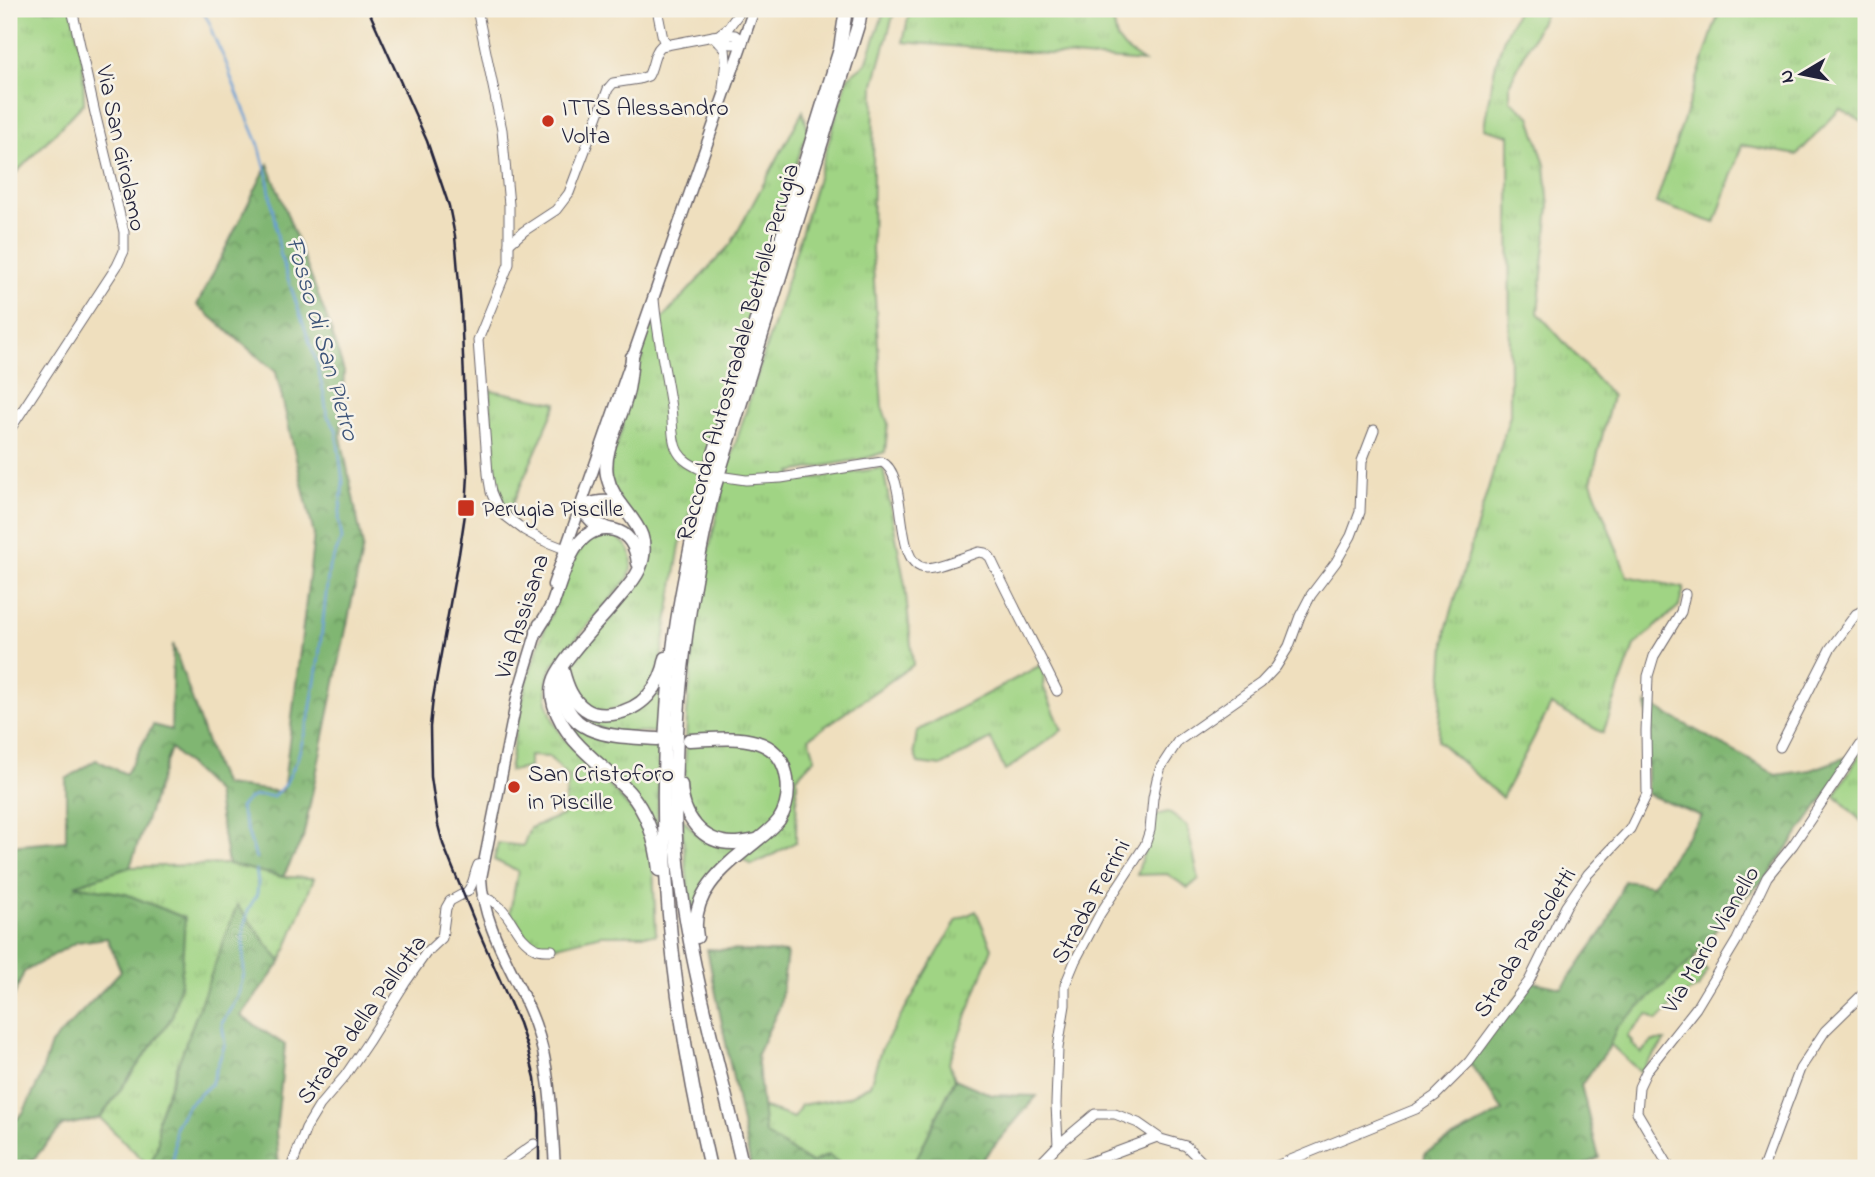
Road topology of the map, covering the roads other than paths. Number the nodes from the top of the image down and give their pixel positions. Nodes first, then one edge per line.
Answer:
1 (72, 9) edge
2 (477, 9) edge
3 (657, 9) edge
4 (742, 9) edge
5 (754, 9) edge
6 (845, 9) edge
7 (861, 9) edge
8 (713, 36) junction
9 (742, 42) junction
10 (668, 44) junction
11 (718, 111) junction
12 (812, 155) junction
13 (509, 244) junction
14 (654, 294) junction
15 (761, 318) junction
16 (632, 357) junction
17 (1374, 430) dead end
18 (9, 431) edge
19 (704, 471) dead end
20 (725, 477) dead end
21 (621, 504) junction
22 (580, 508) junction
23 (694, 528) junction
24 (608, 529) junction
25 (565, 548) junction
26 (639, 569) junction
27 (1685, 594) dead end
28 (1866, 609) edge
29 (537, 631) junction
30 (682, 665) junction
31 (565, 666) junction
32 (1057, 691) dead end
33 (1866, 737) edge
34 (657, 739) dead end
35 (689, 740) dead end
36 (1780, 747) dead end
37 (758, 840) junction
38 (484, 864) junction
39 (482, 897) junction
40 (552, 950) dead end
41 (1866, 991) edge
42 (678, 1002) junction
43 (729, 1109) junction
44 (1157, 1137) junction
45 (544, 1144) junction
46 (1058, 1145) junction
47 (291, 1168) edge
48 (500, 1168) edge
49 (555, 1168) edge
50 (710, 1168) edge
51 (743, 1168) edge
52 (1036, 1168) edge
53 (1074, 1168) edge
54 (1208, 1168) edge
55 (1271, 1168) edge
56 (1670, 1168) edge
57 (1763, 1168) edge

1 - 18 street, Via San Girolamo
2 - 13 street
3 - 10 street
4 - 8 street
5 - 9 main road, Via Assisana
6 - 12 highway
7 - 12 highway, Raccordo Autostradale Bettolle-Perugia
8 - 9 street
8 - 10 street
8 - 11 street
9 - 11 main road, Via Assisana
10 - 13 street
11 - 14 main road, Via Assisana
12 - 15 highway
13 - 25 street
14 - 16 main road, Via Assisana
14 - 19 street
15 - 23 highway
15 - 30 highway, Raccordo Autostradale Bettolle-Perugia
16 - 21 highway
16 - 22 main road, Via Assisana
17 - 46 street, Strada Ferrini
20 - 32 street
21 - 22 highway
21 - 26 highway
22 - 24 highway
22 - 25 main road, Via Assisana
23 - 31 highway
23 - 42 highway
24 - 26 highway
24 - 29 highway
25 - 29 main road, Via Assisana
26 - 31 highway
27 - 55 street, Strada Pascoletti
28 - 36 street
29 - 38 main road, Via Assisana
30 - 37 highway
30 - 43 highway, Raccordo Autostradale Bettolle-Perugia
31 - 34 highway
31 - 42 highway
33 - 56 street, Via Mario Vianello
35 - 37 highway
37 - 43 highway
38 - 39 main road, Via Assisana
38 - 47 street, Strada della Pallotta
39 - 40 street
39 - 45 main road, Via Assisana
41 - 57 street
42 - 50 highway
43 - 51 highway, Raccordo Autostradale Bettolle-Perugia
44 - 46 street
44 - 53 street
44 - 54 street
45 - 48 street
45 - 49 main road, Via Assisana
46 - 52 street

